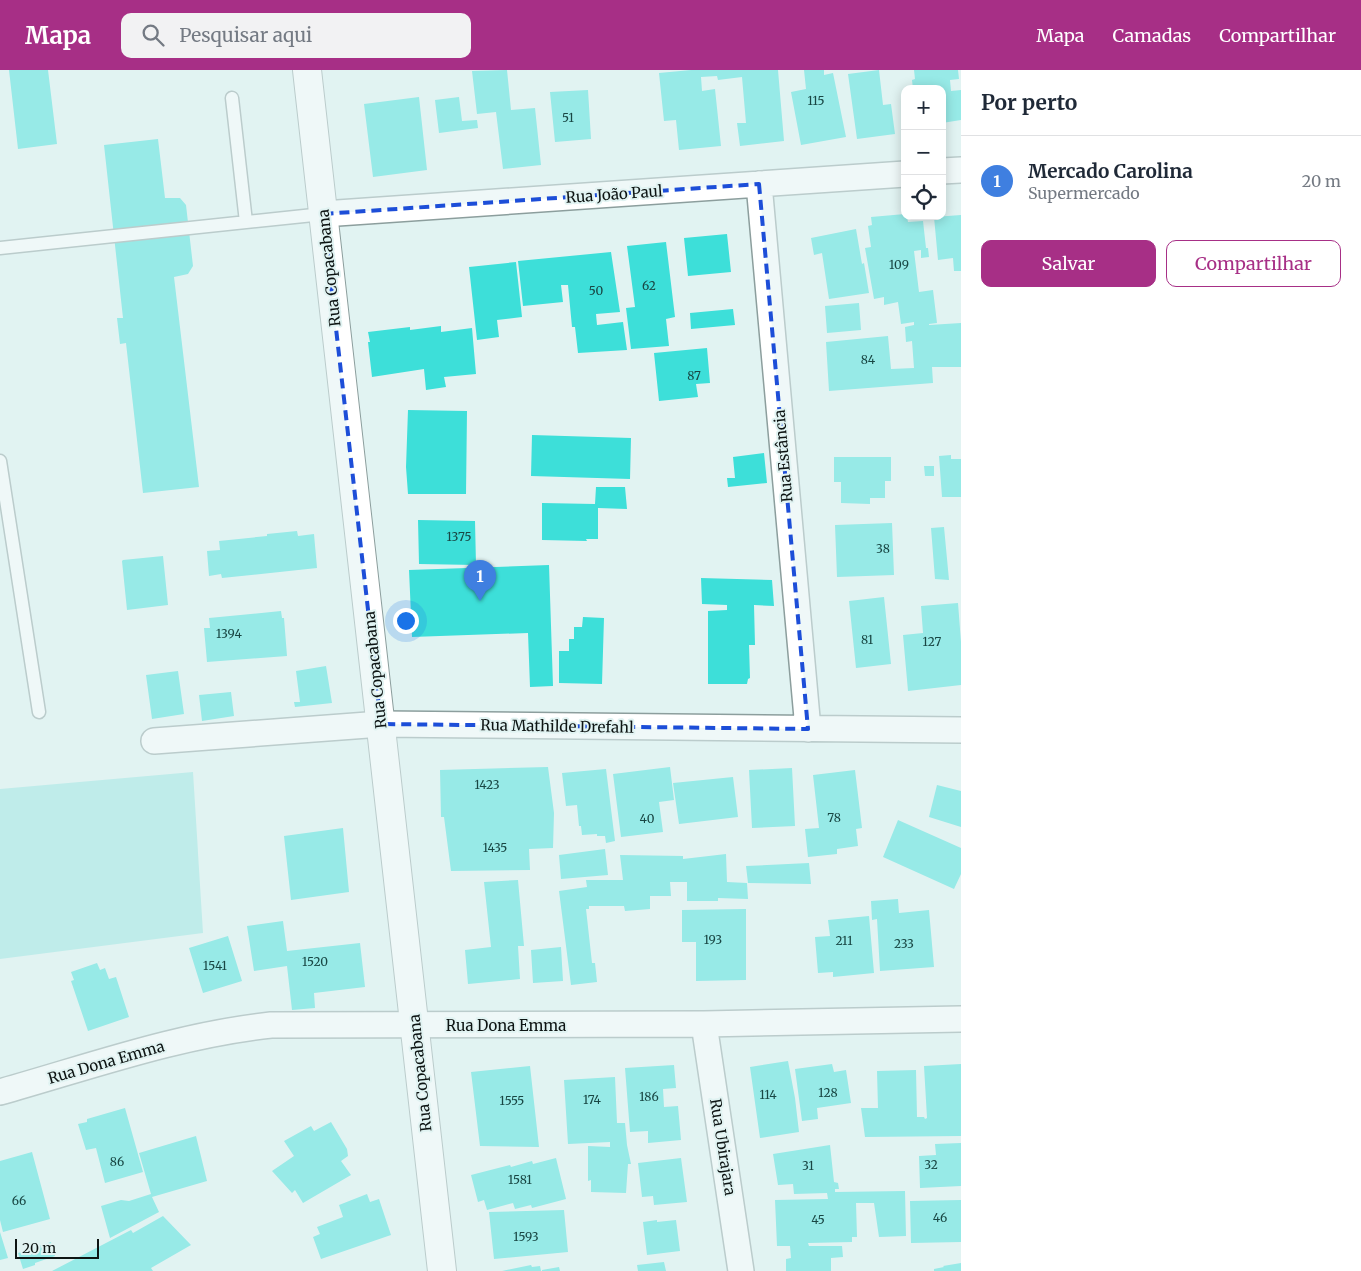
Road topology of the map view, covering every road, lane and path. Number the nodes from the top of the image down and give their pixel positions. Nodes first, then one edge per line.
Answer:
1 (307, 70) edge
2 (232, 98) dead end
3 (961, 170) edge
4 (946, 172) edge
5 (901, 174) edge
6 (759, 184) junction
7 (323, 214) junction
8 (246, 222) junction
9 (0, 248) edge
10 (1, 465) edge
11 (39, 712) dead end
12 (381, 724) junction
13 (808, 729) junction
14 (961, 730) edge
15 (154, 741) dead end
16 (961, 1019) edge
17 (704, 1024) junction
18 (414, 1026) junction
19 (0, 1092) edge
20 (442, 1271) edge
21 (742, 1271) edge

1 - 7 main road, Rua Copacabana
2 - 8 lane
3 - 4 street
5 - 6 street, Rua João Paul
6 - 7 street, Rua João Paul
6 - 13 street, Rua Estância
7 - 8 lane
7 - 12 main road, Rua Copacabana
8 - 9 lane
10 - 11 lane
12 - 13 street, Rua Mathilde Drefahl
12 - 15 street, Rua Mathilde Drefahl
12 - 18 main road, Rua Copacabana
13 - 14 street, Rua Mathilde Drefahl
16 - 17 street, Rua Dona Emma
17 - 18 street, Rua Dona Emma
17 - 21 street, Rua Ubirajara
18 - 19 street, Rua Dona Emma
18 - 20 main road, Rua Copacabana

